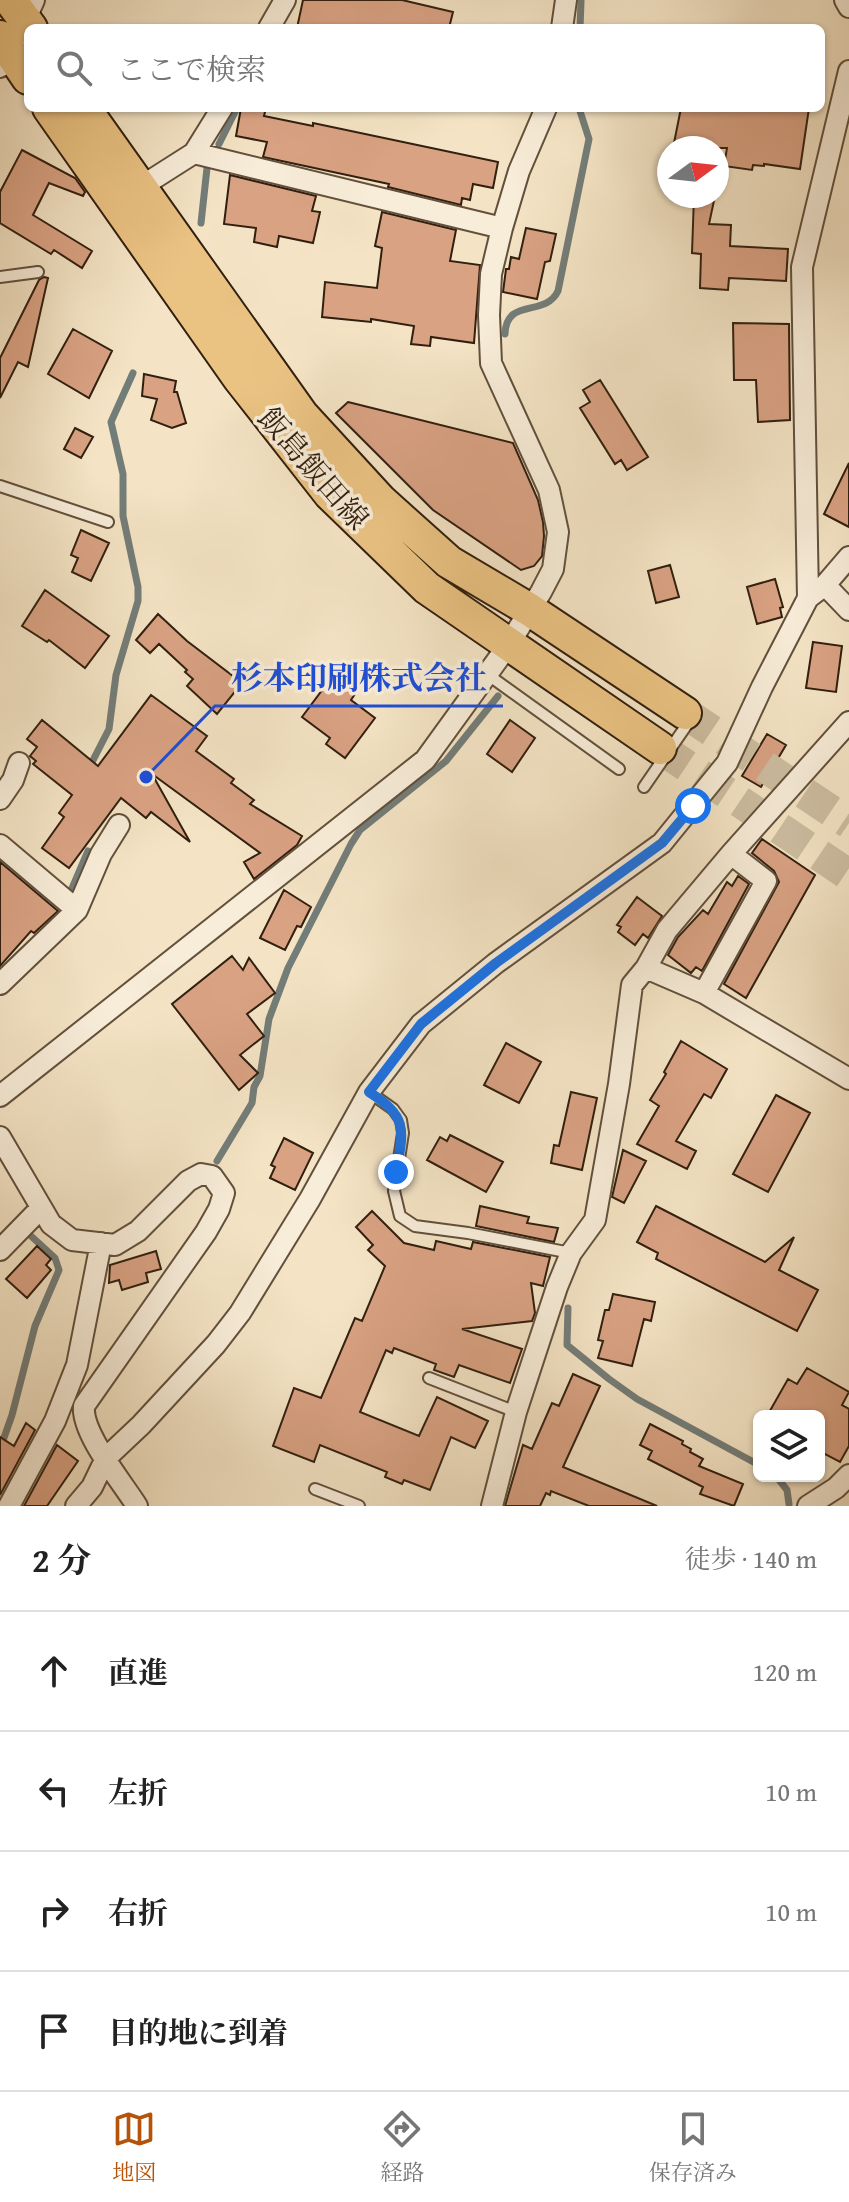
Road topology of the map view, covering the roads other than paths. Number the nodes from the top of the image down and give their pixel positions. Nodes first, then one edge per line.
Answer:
1 (285, 0) edge
2 (566, 0) edge
3 (845, 0) edge
4 (849, 7) edge
5 (271, 24) edge
6 (563, 24) edge
7 (849, 71) edge
8 (52, 112) edge
9 (87, 112) edge
10 (220, 112) edge
11 (544, 112) edge
12 (194, 153) junction
13 (139, 188) junction
14 (502, 228) junction
15 (38, 272) dead end
16 (0, 277) edge
17 (0, 486) edge
18 (108, 522) dead end
19 (849, 557) edge
20 (816, 591) junction
21 (530, 610) junction
22 (849, 610) edge
23 (509, 644) junction
24 (487, 674) junction
25 (686, 718) joint
26 (849, 722) edge
27 (660, 748) tunnel mouth
28 (19, 763) dead end
29 (619, 769) dead end
30 (644, 787) dead end
31 (0, 799) edge
32 (119, 825) dead end
33 (0, 845) edge
34 (731, 854) junction
35 (77, 910) junction
36 (646, 968) junction
37 (0, 984) edge
38 (704, 993) junction
39 (849, 1079) edge
40 (369, 1092) junction
41 (0, 1096) edge
42 (0, 1137) edge
43 (41, 1208) junction
44 (101, 1243) junction
45 (0, 1250) edge
46 (571, 1253) junction
47 (429, 1378) dead end
48 (516, 1412) junction
49 (106, 1458) junction
50 (849, 1475) edge
51 (315, 1489) dead end
52 (9, 1506) edge
53 (76, 1506) edge
54 (137, 1506) edge
55 (359, 1506) edge
56 (492, 1506) edge
57 (808, 1506) edge

1 - 5 street
2 - 6 street
3 - 4 street
7 - 20 street
8 - 23 main road, 飯島飯田線
9 - 13 main road, 飯島飯田線
10 - 12 street
11 - 14 street
12 - 13 street
12 - 14 street
13 - 21 main road, 飯島飯田線
14 - 21 street
15 - 16 lane
17 - 18 lane
19 - 20 street
20 - 22 street
20 - 40 street
21 - 23 street
21 - 25 main road, 飯島飯田線
23 - 24 street
23 - 27 main road, 飯島飯田線
24 - 29 lane
24 - 41 street
25 - 30 lane
26 - 34 street
28 - 31 street
32 - 35 street
33 - 35 street
34 - 36 street
34 - 38 street
35 - 37 street
36 - 38 street
36 - 46 street
38 - 39 street
40 - 46 lane
40 - 49 street
42 - 43 street
43 - 44 street
43 - 45 street
44 - 49 street
44 - 52 street
46 - 48 street
47 - 48 lane
48 - 56 street
49 - 53 street
49 - 54 street
50 - 57 street
51 - 55 lane

